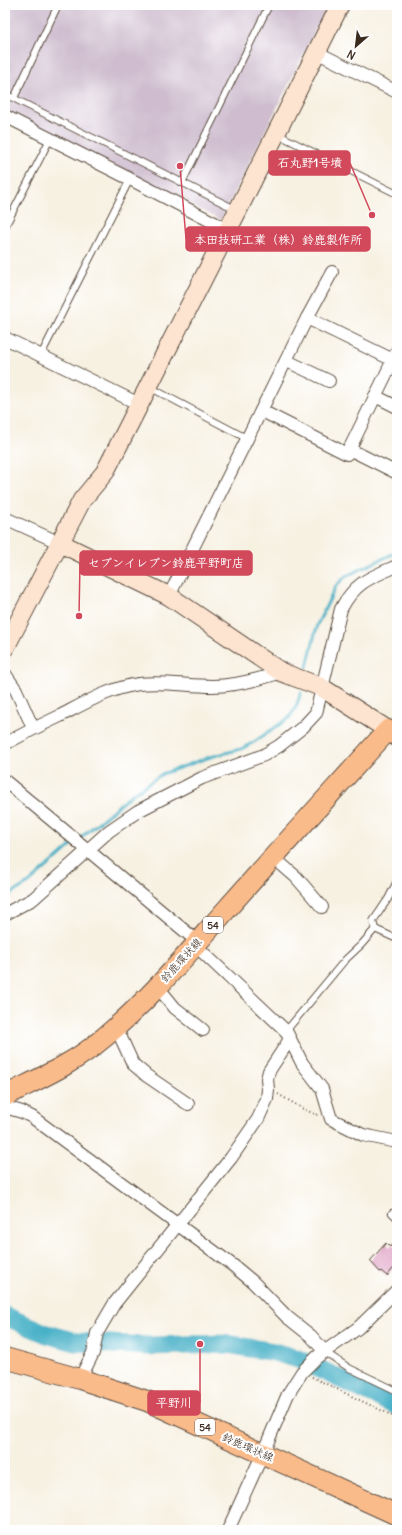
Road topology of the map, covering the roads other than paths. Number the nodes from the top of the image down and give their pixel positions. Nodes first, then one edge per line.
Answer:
1 (58, 5) edge
2 (269, 5) edge
3 (340, 5) edge
4 (316, 52) junction
5 (397, 92) edge
6 (5, 94) edge
7 (14, 98) junction
8 (5, 116) edge
9 (276, 133) junction
10 (50, 139) junction
11 (130, 179) junction
12 (182, 182) junction
13 (397, 194) edge
14 (238, 210) junction
15 (5, 227) edge
16 (228, 230) junction
17 (332, 272) dead end
18 (307, 318) junction
19 (5, 338) edge
20 (41, 355) junction
21 (395, 356) edge
22 (287, 361) junction
23 (329, 381) dead end
24 (155, 390) dead end
25 (375, 396) junction
26 (139, 404) junction
27 (397, 407) edge
28 (262, 411) junction
29 (248, 439) junction
30 (349, 449) junction
31 (397, 473) edge
32 (5, 518) edge
33 (60, 543) junction
34 (397, 566) edge
35 (169, 596) junction
36 (5, 648) edge
37 (281, 672) junction
38 (5, 674) edge
39 (321, 687) junction
40 (33, 728) junction
41 (392, 733) edge
42 (5, 744) edge
43 (5, 781) edge
44 (87, 848) junction
45 (273, 857) junction
46 (397, 881) edge
47 (322, 907) dead end
48 (5, 914) edge
49 (375, 929) junction
50 (397, 939) edge
51 (196, 944) junction
52 (157, 986) junction
53 (116, 1028) junction
54 (203, 1030) dead end
55 (288, 1035) junction
56 (5, 1096) edge
57 (188, 1104) dead end
58 (5, 1107) edge
59 (397, 1142) edge
60 (178, 1225) junction
61 (397, 1290) edge
62 (321, 1354) junction
63 (5, 1358) edge
64 (80, 1379) junction
65 (397, 1391) edge
66 (264, 1454) junction
67 (397, 1516) edge
68 (228, 1530) edge

1 - 7 lane
2 - 12 lane
3 - 4 street
4 - 5 street
4 - 9 street
6 - 7 lane
7 - 12 lane
8 - 10 street
9 - 13 lane
9 - 14 street
10 - 11 street
10 - 15 lane
11 - 16 street
11 - 20 lane
12 - 14 lane
14 - 16 street
16 - 26 street
17 - 18 street
18 - 21 street
18 - 22 street
19 - 20 street
20 - 26 street
21 - 25 street
22 - 23 street
22 - 28 street
24 - 29 lane
25 - 27 street
25 - 30 street
26 - 33 street
28 - 29 street
28 - 30 street
29 - 35 street
30 - 31 street
32 - 33 street
33 - 35 street
33 - 36 street
34 - 39 street
35 - 37 street
37 - 39 street
37 - 40 street
38 - 40 street
39 - 41 street
39 - 44 street
40 - 42 street
41 - 45 main road, 鈴鹿環状線 / 54
43 - 44 street
44 - 48 street
44 - 51 street
45 - 47 street
45 - 51 main road, 鈴鹿環状線 / 54
46 - 49 lane
49 - 50 lane
49 - 55 lane
51 - 52 main road, 鈴鹿環状線 / 54
51 - 55 street
52 - 53 main road, 鈴鹿環状線 / 54
52 - 54 street
53 - 56 main road, 鈴鹿環状線 / 54
53 - 57 street
55 - 59 street
55 - 60 street
58 - 60 street
60 - 62 street
60 - 64 street
61 - 62 street
62 - 65 lane
62 - 66 street
63 - 64 main road, 鈴鹿環状線 / 54
64 - 66 main road, 鈴鹿環状線 / 54
66 - 67 main road, 鈴鹿環状線 / 54
66 - 68 street

